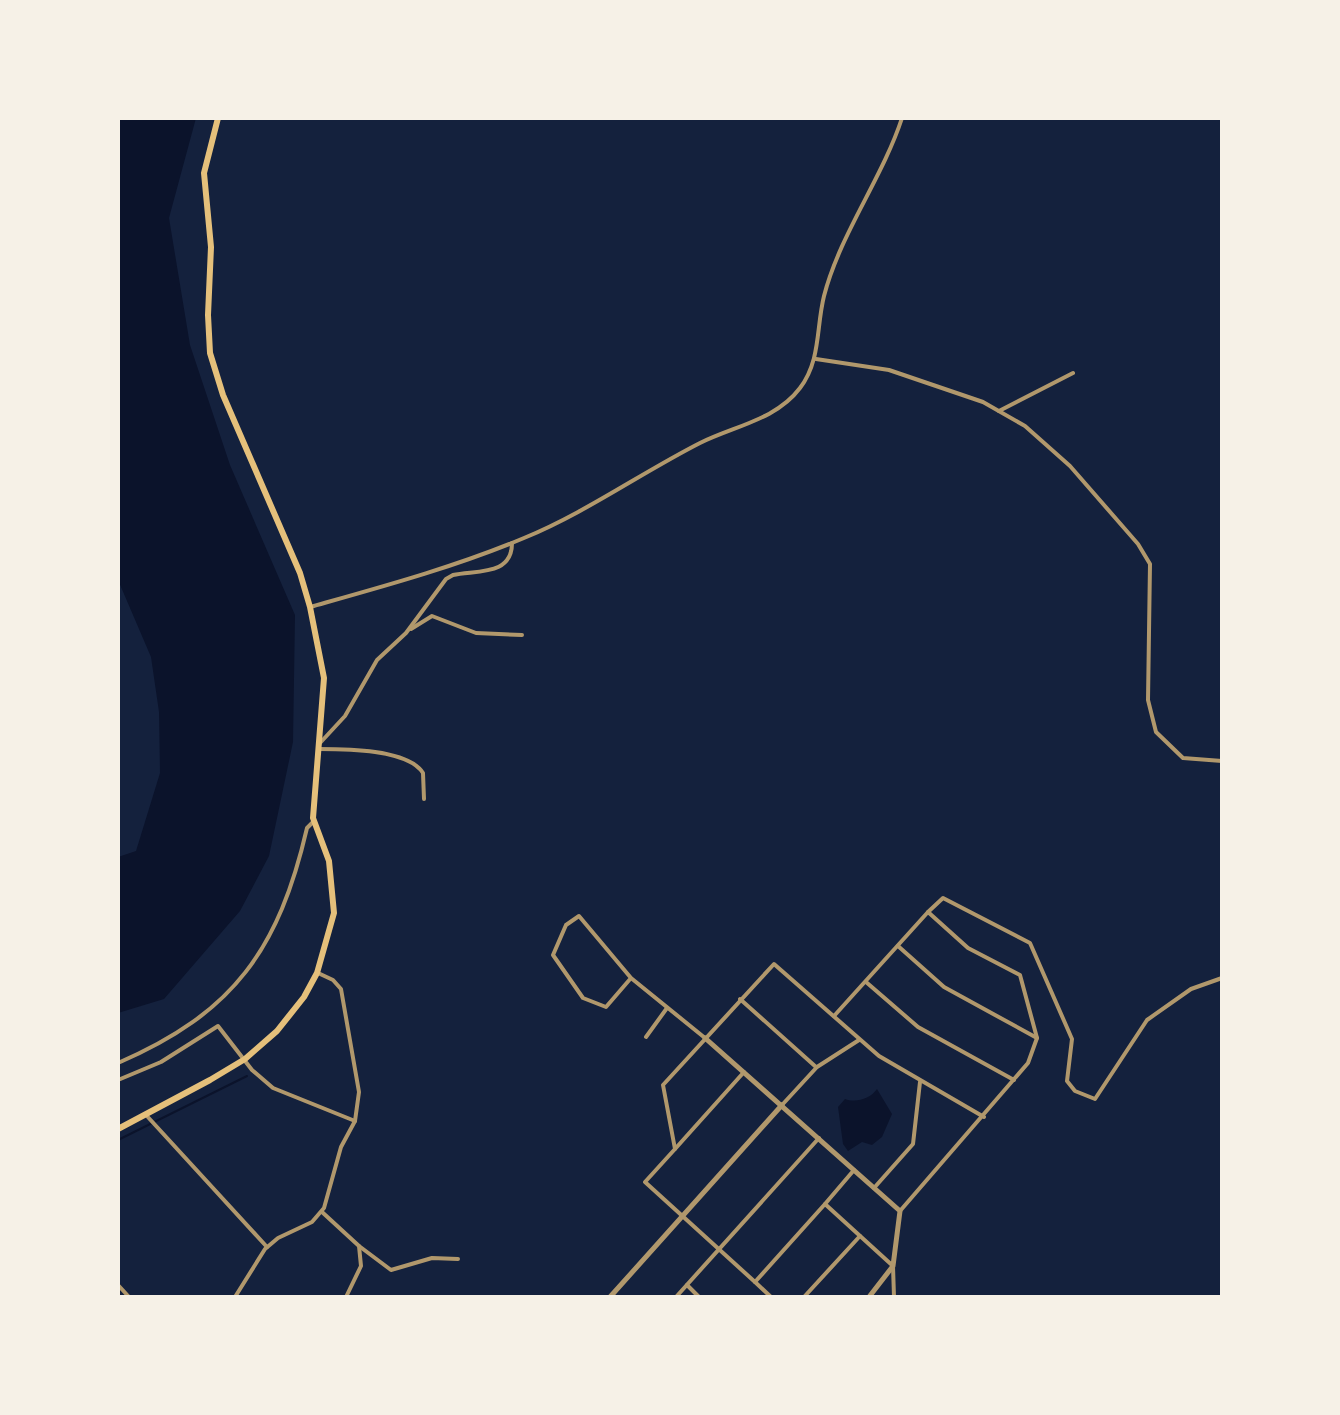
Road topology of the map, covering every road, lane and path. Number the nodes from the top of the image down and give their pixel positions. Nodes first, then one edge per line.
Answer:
1 (218, 118) edge
2 (902, 118) edge
3 (816, 359) junction
4 (1073, 373) dead end
5 (999, 411) junction
6 (512, 543) junction
7 (310, 607) junction
8 (409, 629) junction
9 (522, 635) dead end
10 (320, 746) junction
11 (1222, 761) edge
12 (424, 799) dead end
13 (314, 821) junction
14 (928, 912) junction
15 (898, 946) junction
16 (317, 973) junction
17 (631, 978) junction
18 (1222, 978) edge
19 (866, 982) junction
20 (740, 999) junction
21 (667, 1008) junction
22 (834, 1016) junction
23 (646, 1037) dead end
24 (705, 1038) junction
25 (1037, 1038) junction
26 (859, 1040) junction
27 (245, 1059) junction
28 (118, 1063) edge
29 (817, 1067) junction
30 (744, 1072) junction
31 (118, 1080) edge
32 (1014, 1080) junction
33 (920, 1081) junction
34 (782, 1105) junction
35 (984, 1117) junction
36 (150, 1119) junction
37 (355, 1121) junction
38 (118, 1129) edge
39 (819, 1138) junction
40 (675, 1149) junction
41 (854, 1170) junction
42 (874, 1188) junction
43 (825, 1204) junction
44 (900, 1211) junction
45 (322, 1212) junction
46 (682, 1216) junction
47 (860, 1236) junction
48 (359, 1246) junction
49 (267, 1247) junction
50 (719, 1249) junction
51 (458, 1259) dead end
52 (893, 1266) junction
53 (755, 1282) junction
54 (118, 1285) edge
55 (687, 1285) junction
56 (129, 1297) edge
57 (235, 1297) edge
58 (346, 1297) edge
59 (610, 1297) edge
60 (676, 1297) edge
61 (699, 1297) edge
62 (771, 1297) edge
63 (804, 1297) edge
64 (869, 1297) edge
65 (894, 1297) edge

1 - 7 main road
2 - 3 street
3 - 5 street
3 - 6 street
4 - 5 street
5 - 11 street
6 - 7 street
6 - 8 street
7 - 10 main road
8 - 9 street
8 - 10 street
10 - 12 street
10 - 13 main road
13 - 16 main road
13 - 28 street
14 - 15 street
14 - 18 street
14 - 25 street
15 - 19 street
15 - 25 street
16 - 27 main road
16 - 37 street
17 - 17 street
17 - 21 street
19 - 22 street
19 - 32 street
20 - 22 street
20 - 24 street
20 - 29 street
21 - 23 street
21 - 24 street
22 - 26 street
24 - 30 street
24 - 40 street
25 - 32 street
26 - 29 street
26 - 33 street
27 - 31 street
27 - 36 main road
27 - 37 street
29 - 34 street
30 - 34 street
30 - 40 street
32 - 35 street
33 - 35 street
33 - 42 street
34 - 39 street
34 - 46 street
35 - 44 street
36 - 38 main road
36 - 49 street
37 - 45 street
39 - 41 street
39 - 50 street
40 - 46 street
41 - 42 street
41 - 43 street
42 - 44 street
43 - 47 street
43 - 53 street
44 - 52 street
45 - 48 street
45 - 49 street
46 - 50 street
46 - 59 street
47 - 52 street
47 - 63 street
48 - 51 street
48 - 58 street
49 - 57 street
50 - 53 street
50 - 55 street
52 - 64 street
52 - 65 street
53 - 62 street
54 - 56 street
55 - 60 street
55 - 61 street

